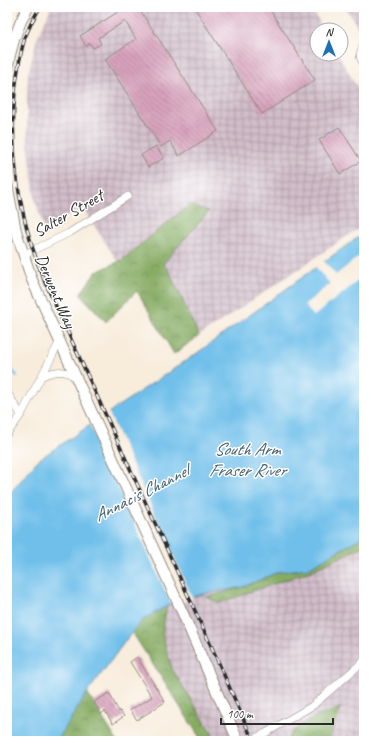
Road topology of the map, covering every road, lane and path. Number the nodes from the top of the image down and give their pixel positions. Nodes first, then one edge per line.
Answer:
1 (28, 7) edge
2 (364, 46) edge
3 (364, 64) edge
4 (7, 72) edge
5 (7, 184) edge
6 (128, 196) dead end
7 (23, 255) junction
8 (60, 341) junction
9 (41, 377) junction
10 (76, 377) junction
11 (7, 392) edge
12 (10, 402) edge
13 (21, 415) junction
14 (7, 434) edge
15 (364, 661) edge
16 (238, 741) edge
17 (250, 741) edge

1 - 4 main road
2 - 3 street
5 - 7 main road, Derwent Way
6 - 7 street, Salter Street
7 - 8 main road, Derwent Way
8 - 9 street
8 - 10 main road, Derwent Way
9 - 10 street
9 - 13 street
10 - 16 main road, Derwent Way
11 - 12 street
12 - 13 street
13 - 14 street
15 - 17 street

